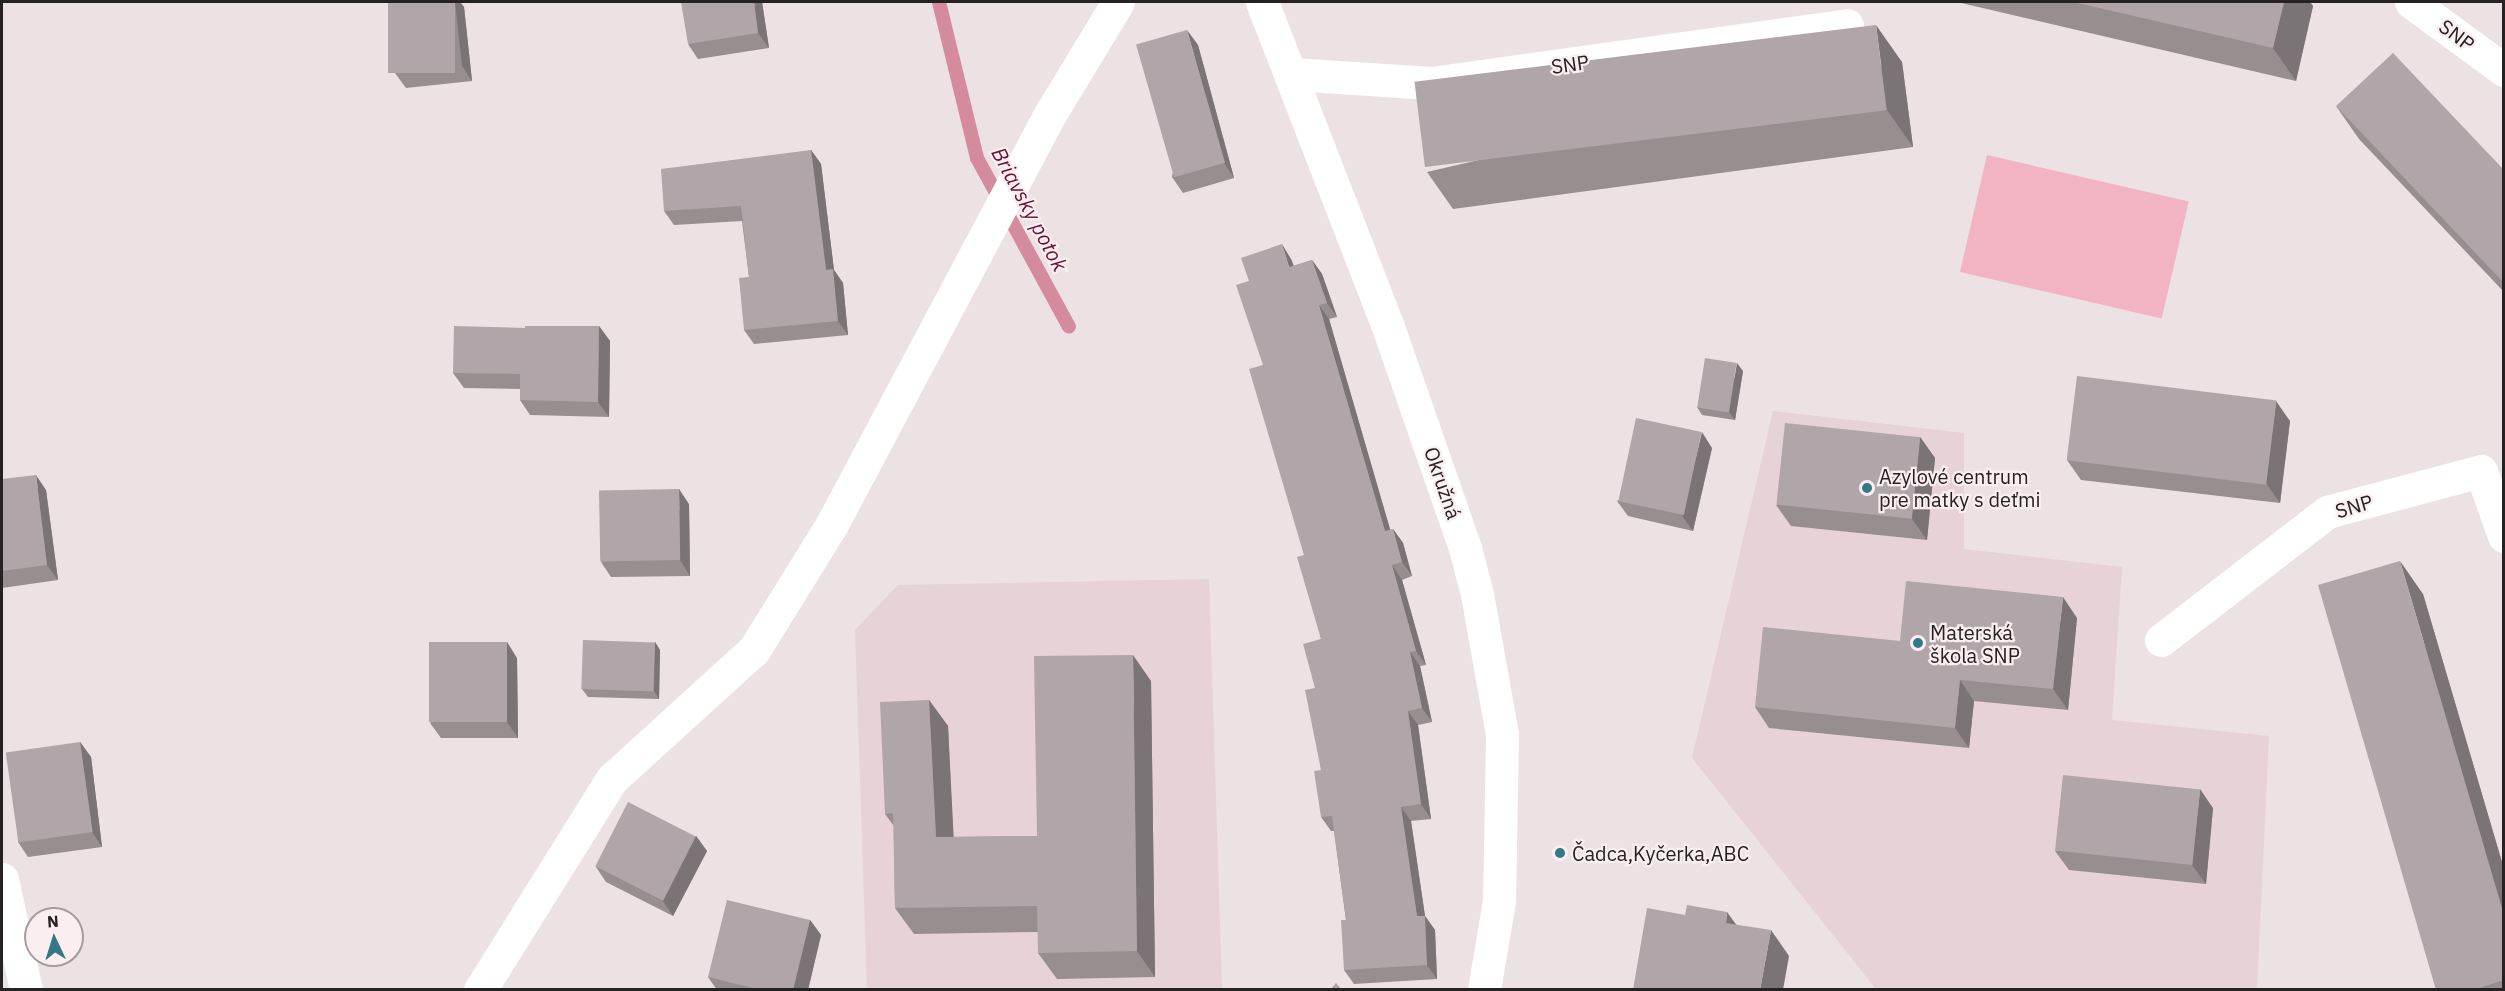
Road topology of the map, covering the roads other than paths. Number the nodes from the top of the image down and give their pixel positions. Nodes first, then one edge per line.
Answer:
1 (1118, 2) edge
2 (1262, 2) edge
3 (2411, 2) edge
4 (1847, 26) edge
5 (2504, 70) edge
6 (1292, 74) junction
7 (2504, 536) edge
8 (2161, 640) dead end
9 (2, 879) edge
10 (26, 990) edge
11 (480, 990) edge
12 (1484, 990) edge

1 - 11 street
2 - 6 street, Okružná
3 - 5 street, SNP
4 - 6 street, SNP
6 - 12 street, Okružná
7 - 8 street, SNP
9 - 10 street

